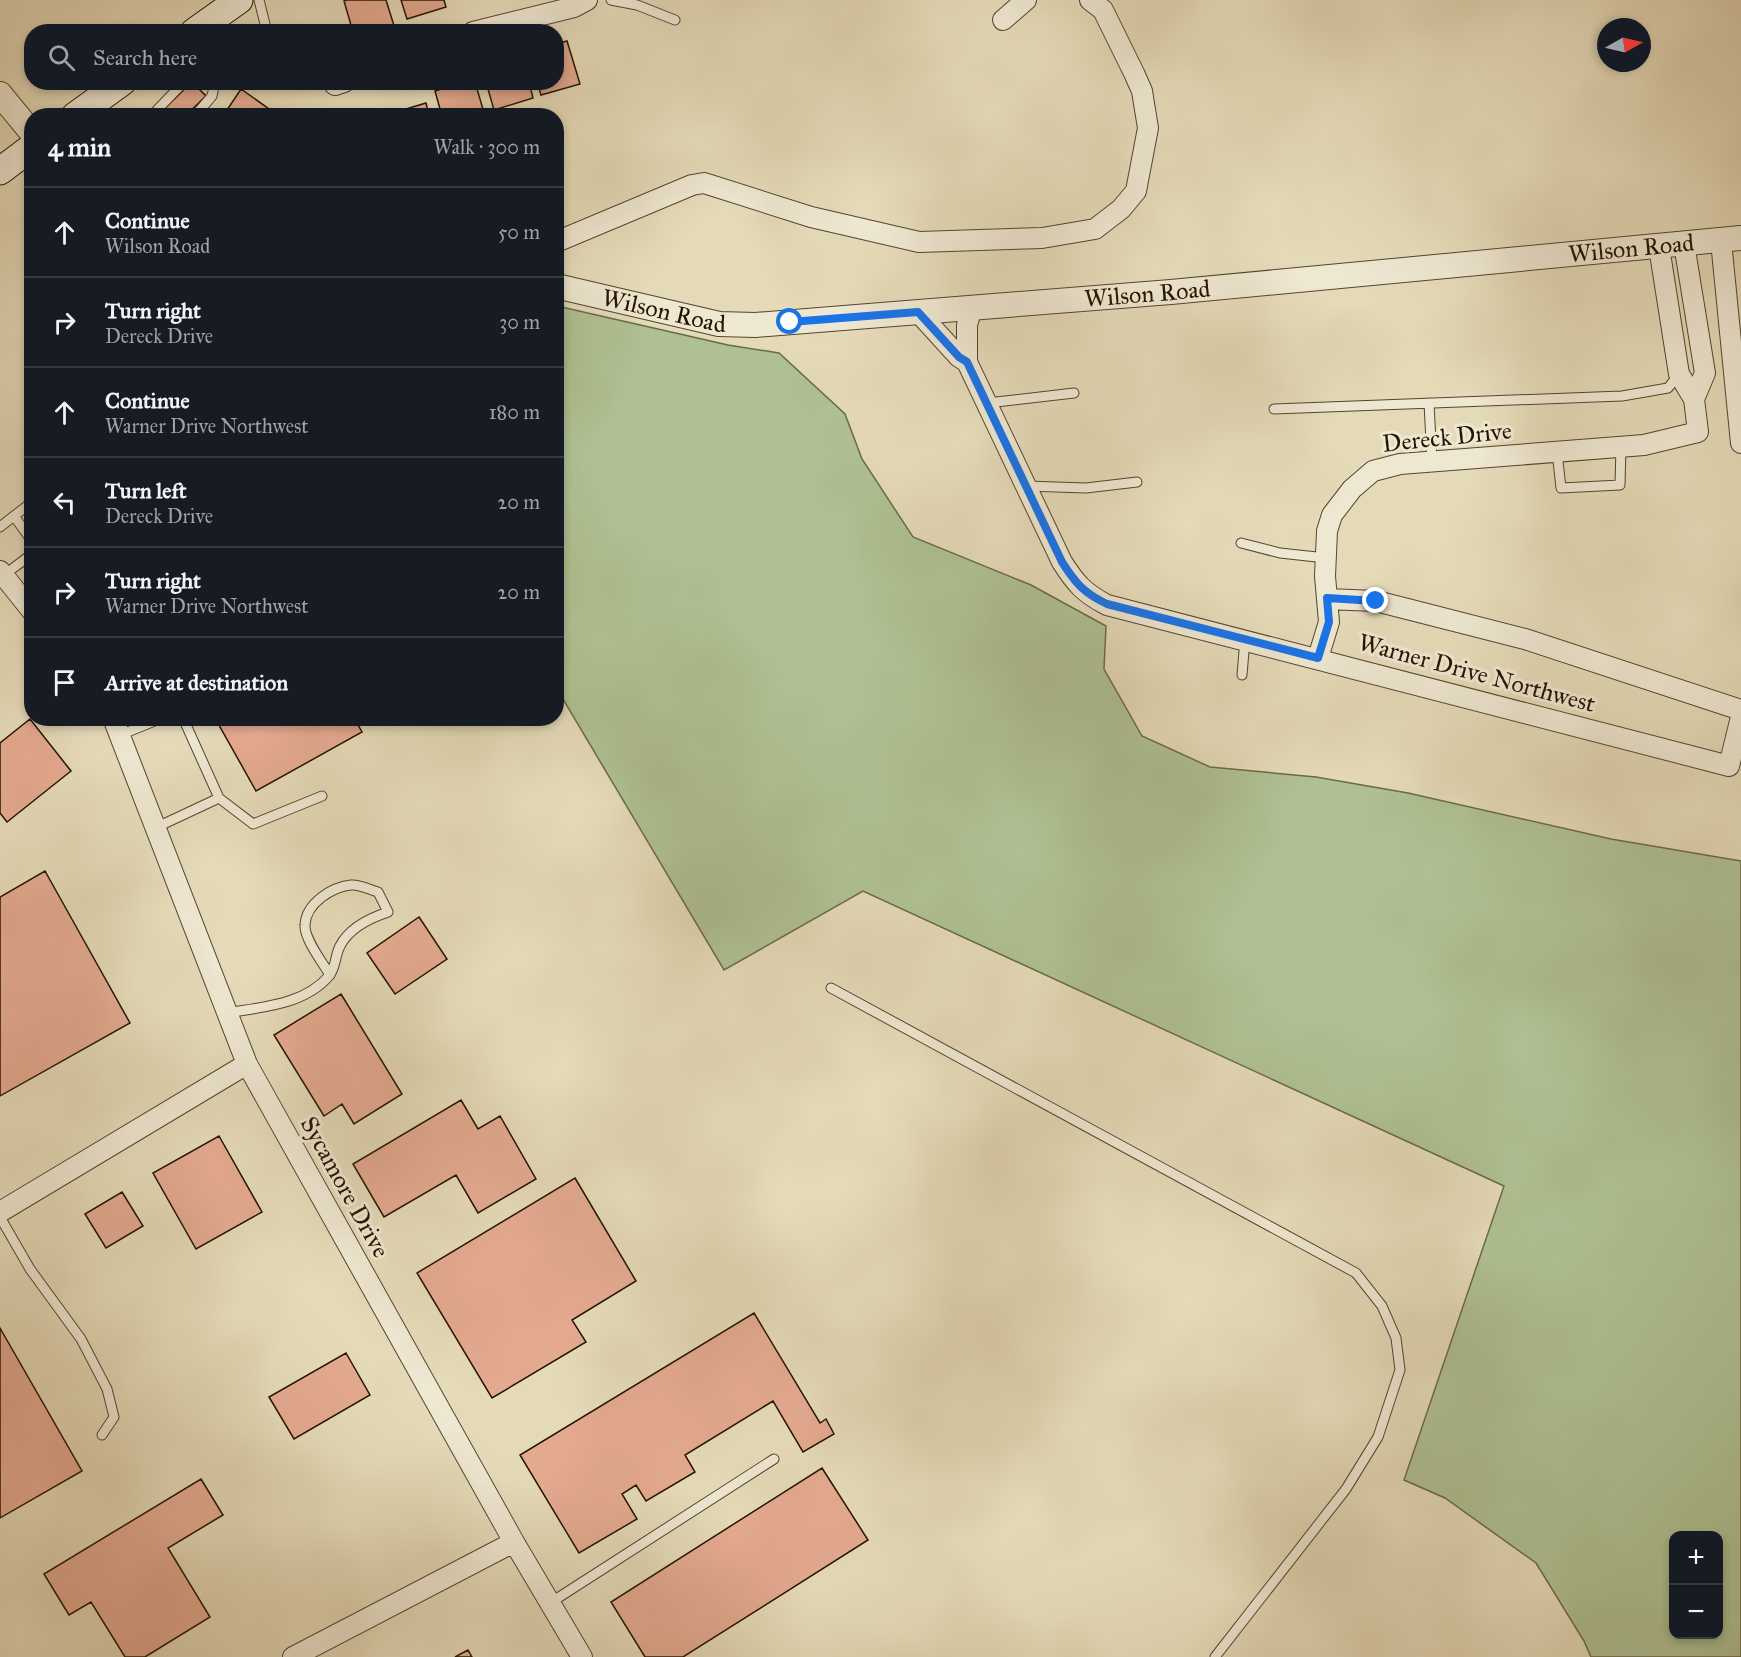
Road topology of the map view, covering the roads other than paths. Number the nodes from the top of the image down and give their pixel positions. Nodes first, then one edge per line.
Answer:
1 (239, 0) edge
2 (258, 0) edge
3 (587, 0) edge
4 (611, 0) edge
5 (1026, 0) edge
6 (1090, 0) edge
7 (675, 20) dead end
8 (1003, 20) dead end
9 (205, 24) edge
10 (265, 24) edge
11 (505, 24) edge
12 (111, 90) edge
13 (176, 90) edge
14 (213, 90) edge
15 (0, 94) edge
16 (86, 108) edge
17 (159, 108) edge
18 (202, 108) edge
19 (24, 123) edge
20 (24, 153) edge
21 (0, 171) edge
22 (1731, 239) edge
23 (564, 240) edge
24 (1684, 244) junction
25 (1659, 247) junction
26 (564, 288) edge
27 (972, 308) junction
28 (918, 312) junction
29 (967, 362) junction
30 (1737, 366) edge
31 (1680, 374) junction
32 (1074, 393) dead end
33 (1694, 399) junction
34 (987, 403) junction
35 (1429, 403) junction
36 (1739, 407) edge
37 (1274, 409) dead end
38 (1741, 443) edge
39 (1621, 447) junction
40 (1557, 452) junction
41 (1432, 462) junction
42 (1137, 482) dead end
43 (1026, 486) junction
44 (24, 508) edge
45 (14, 516) junction
46 (0, 527) edge
47 (24, 530) edge
48 (1241, 543) dead end
49 (1326, 558) junction
50 (24, 559) edge
51 (2, 573) edge
52 (1327, 598) junction
53 (24, 601) edge
54 (1245, 639) junction
55 (1318, 658) junction
56 (1242, 675) dead end
57 (1741, 710) edge
58 (1741, 717) edge
59 (187, 726) edge
60 (116, 727) edge
61 (322, 796) dead end
62 (219, 798) junction
63 (155, 828) junction
64 (330, 975) junction
65 (831, 988) dead end
66 (227, 1013) junction
67 (247, 1064) junction
68 (0, 1212) edge
69 (0, 1217) edge
70 (102, 1436) dead end
71 (774, 1459) dead end
72 (514, 1542) junction
73 (550, 1603) junction
74 (293, 1657) edge
75 (582, 1657) edge
76 (1215, 1657) edge

1 - 9 main road
2 - 10 lane
3 - 11 street
4 - 7 lane
5 - 8 street
6 - 23 street
12 - 16 main road
13 - 17 lane
14 - 18 lane
15 - 19 street
20 - 21 main road
22 - 24 street, Wilson Road
22 - 30 street
24 - 25 street, Wilson Road
24 - 33 street, Dereck Drive
25 - 27 street, Wilson Road
25 - 31 street, Dereck Drive
26 - 28 street, Wilson Road
27 - 28 street, Wilson Road
27 - 29 street, Warner Drive Northwest
28 - 29 street
29 - 34 street, Warner Drive Northwest
30 - 36 street
31 - 33 street, Dereck Drive
31 - 35 lane
32 - 34 lane
33 - 39 street, Dereck Drive
34 - 43 street, Warner Drive Northwest
35 - 37 lane
35 - 41 lane
36 - 38 street
39 - 40 street, Dereck Drive
39 - 40 lane
40 - 41 street, Dereck Drive
41 - 49 street, Dereck Drive
42 - 43 lane
43 - 54 street, Warner Drive Northwest
44 - 45 lane
45 - 46 lane
45 - 47 lane
48 - 49 lane
49 - 52 street, Dereck Drive
50 - 51 lane
51 - 53 street
52 - 55 street, Dereck Drive
52 - 57 street, Warner Drive Northwest
54 - 55 street, Warner Drive Northwest
54 - 56 lane
55 - 58 street, Warner Drive Northwest
59 - 62 lane
60 - 63 street, Sycamore Drive
61 - 62 lane
62 - 63 lane
63 - 66 street, Sycamore Drive
64 - 64 lane
64 - 66 lane
65 - 76 lane
66 - 67 street, Sycamore Drive
67 - 68 street
67 - 72 street, Sycamore Drive
69 - 70 lane
71 - 73 lane
72 - 73 street, Sycamore Drive
72 - 74 street
73 - 75 street, Sycamore Drive

